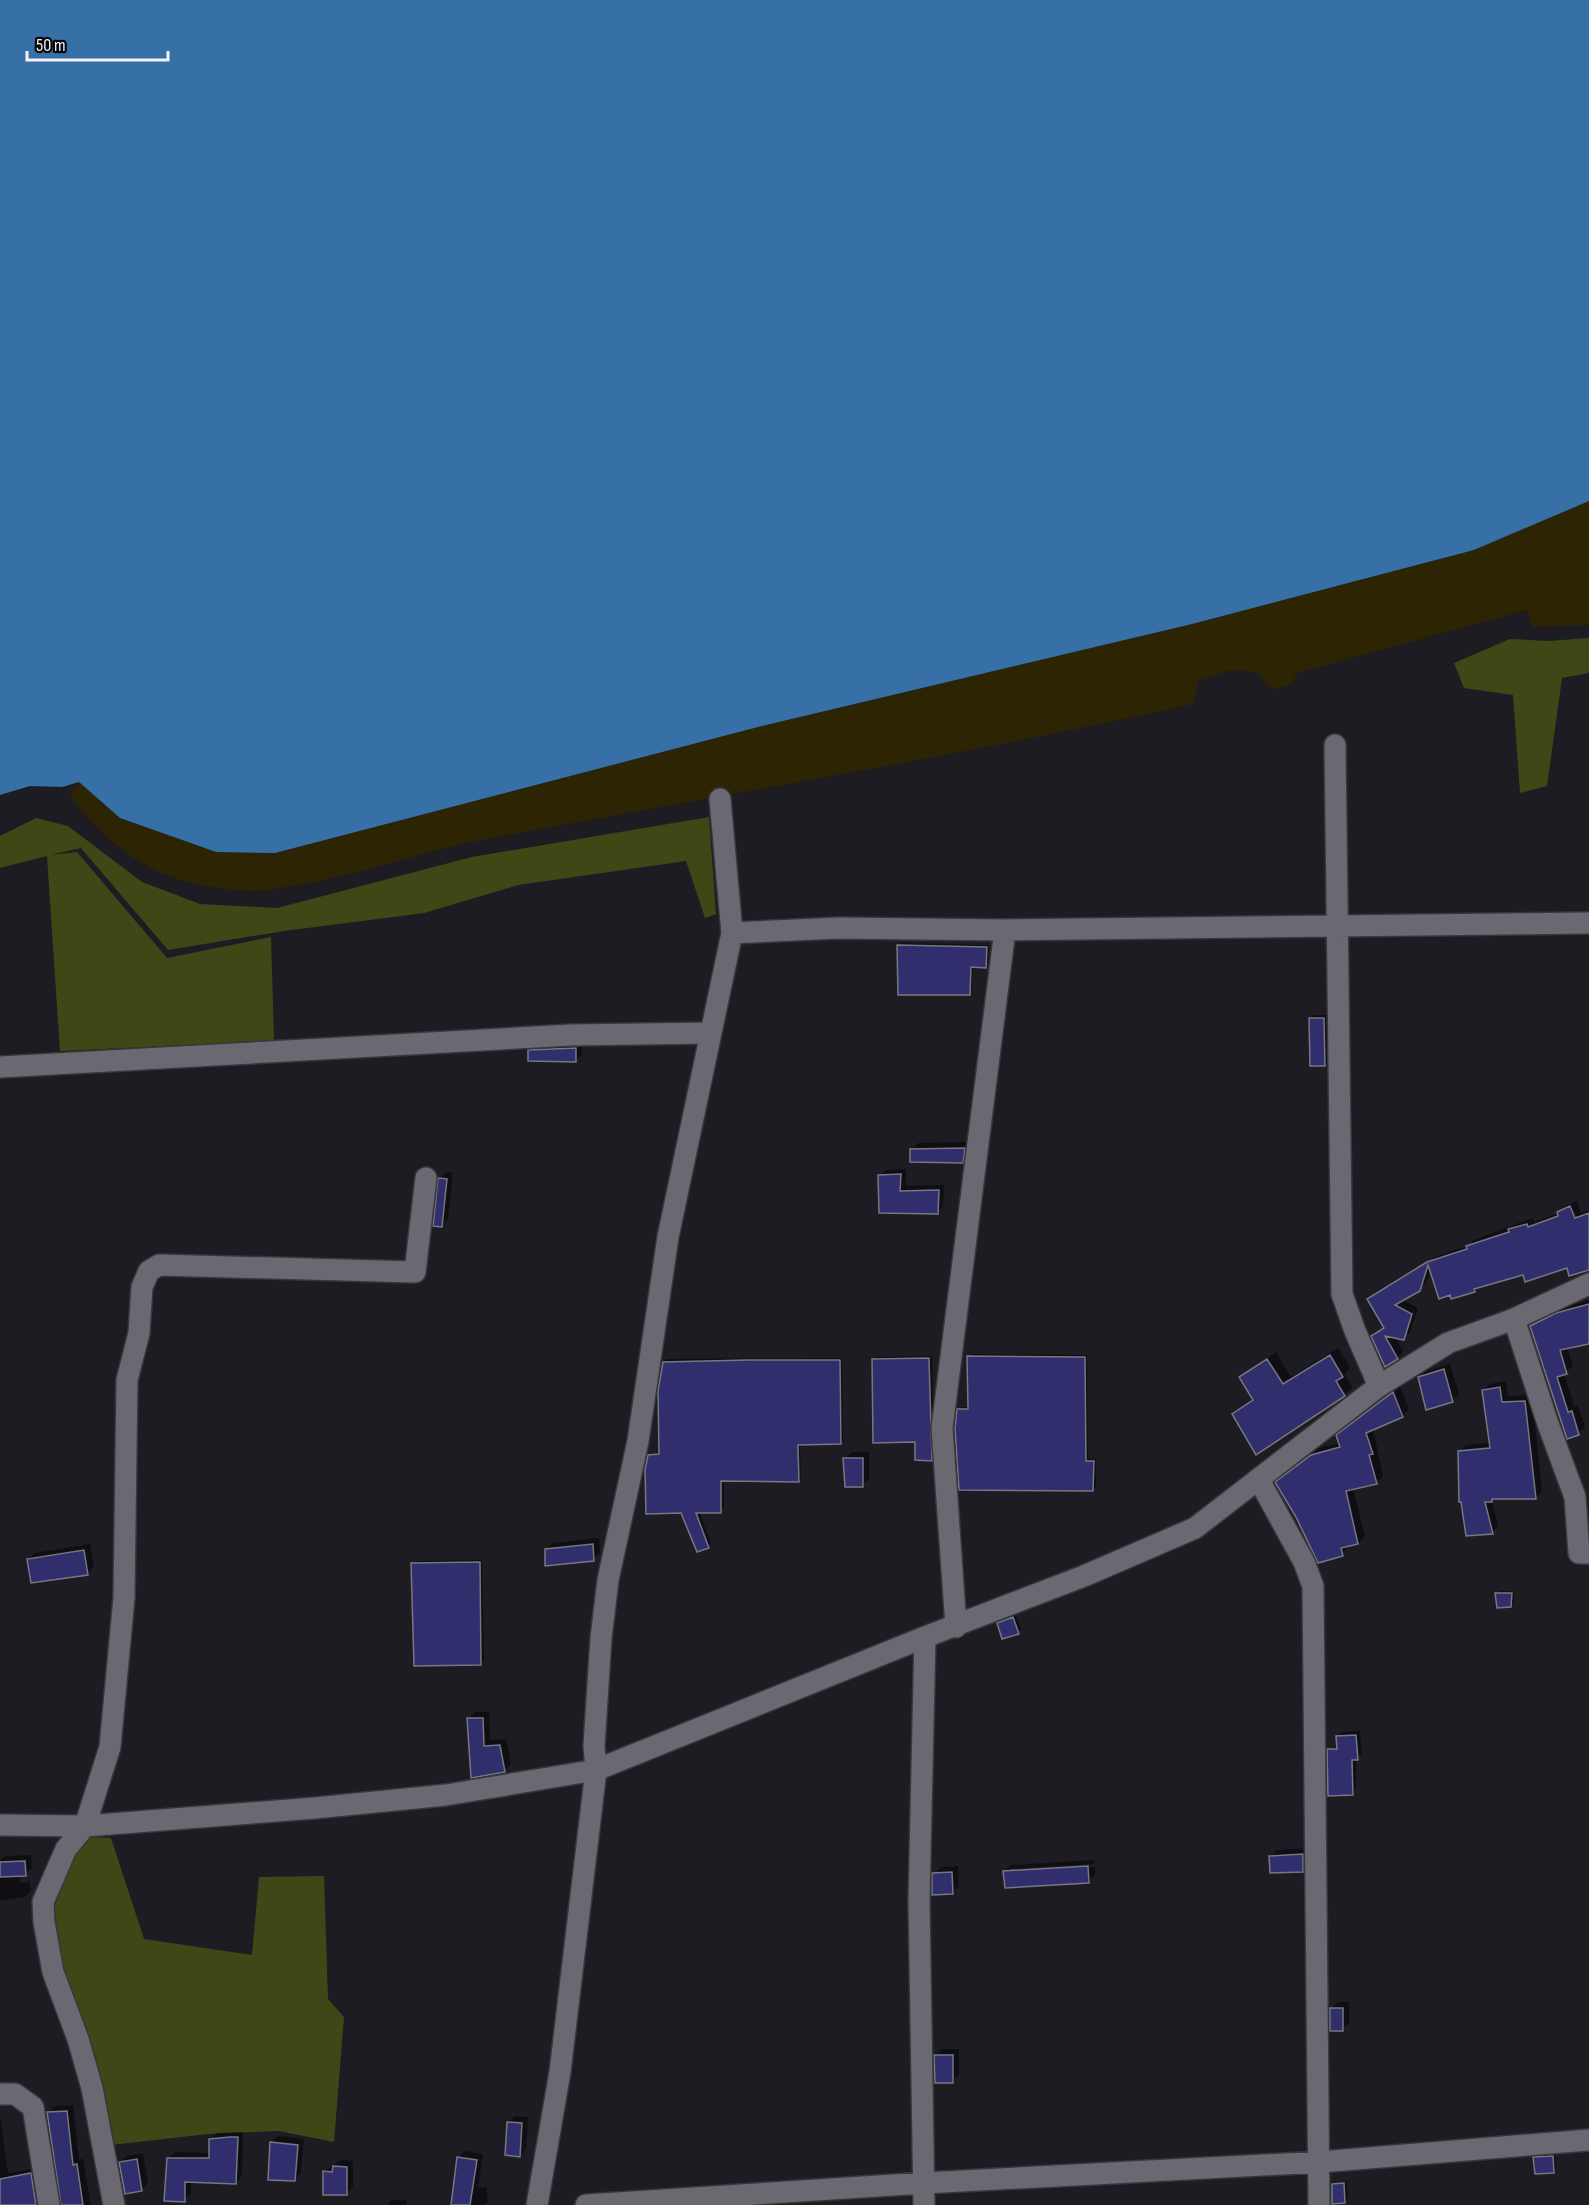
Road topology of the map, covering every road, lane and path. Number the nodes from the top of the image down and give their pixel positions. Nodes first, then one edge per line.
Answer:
1 (1335, 745) dead end
2 (720, 799) dead end
3 (1589, 923) edge
4 (1336, 927) junction
5 (1005, 930) junction
6 (732, 933) junction
7 (709, 1033) junction
8 (0, 1067) edge
9 (426, 1178) dead end
10 (1589, 1284) edge
11 (1514, 1319) junction
12 (1379, 1386) junction
13 (1259, 1480) junction
14 (1589, 1553) edge
15 (956, 1627) junction
16 (925, 1637) junction
17 (596, 1770) junction
18 (0, 1825) edge
19 (85, 1826) junction
20 (0, 2094) edge
21 (1589, 2140) edge
22 (1320, 2162) junction
23 (924, 2182) junction
24 (49, 2205) edge
25 (114, 2205) edge
26 (537, 2205) edge
27 (586, 2205) edge
28 (924, 2205) edge
29 (1320, 2205) edge

1 - 4 street
2 - 6 street
3 - 4 street
4 - 5 street
4 - 12 street
5 - 6 street
5 - 15 street
6 - 7 street
7 - 8 street
7 - 17 street
9 - 19 street
10 - 11 street
11 - 12 street
11 - 14 street
12 - 13 street
13 - 15 street
13 - 22 street
15 - 16 street
16 - 17 street
16 - 23 street
17 - 19 street
17 - 26 street
18 - 19 street
19 - 25 street
20 - 24 street
21 - 22 street
22 - 23 street
22 - 29 street
23 - 27 street
23 - 28 street

